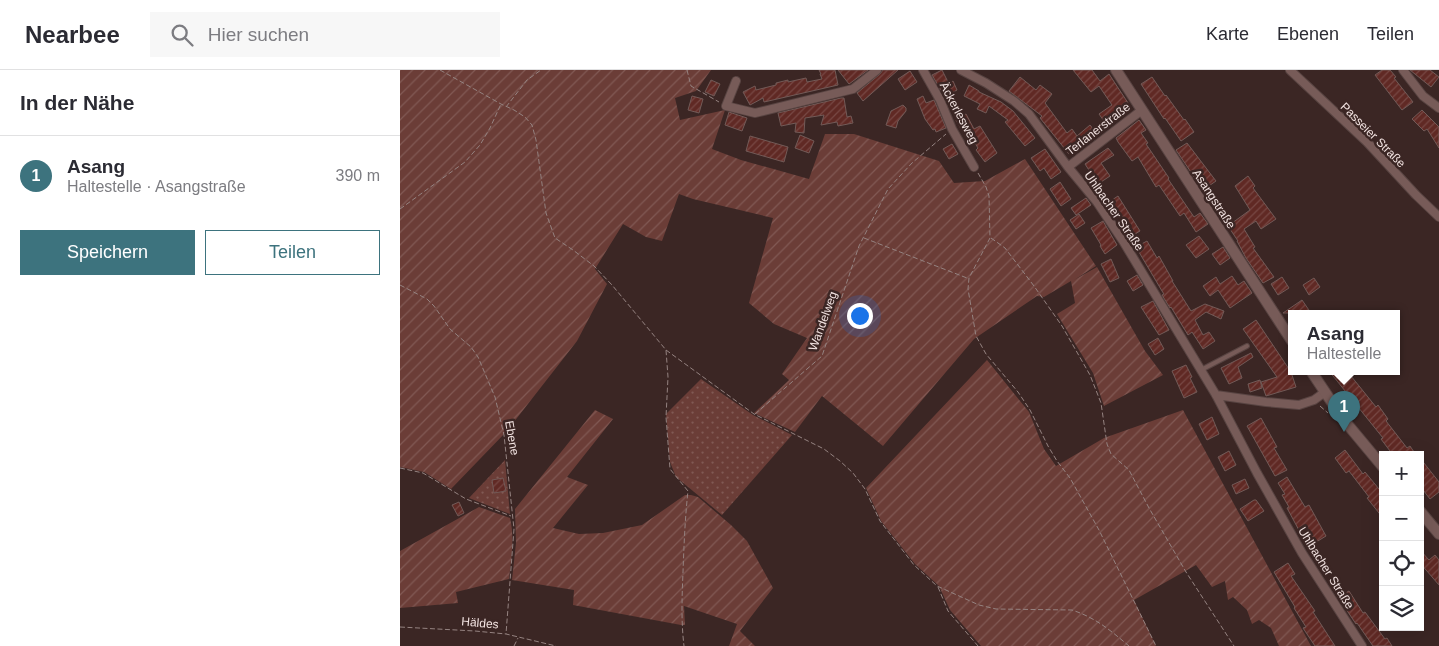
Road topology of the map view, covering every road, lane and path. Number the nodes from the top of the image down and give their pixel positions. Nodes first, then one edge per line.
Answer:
1 (440, 70) edge
2 (541, 70) edge
3 (687, 70) edge
4 (877, 70) edge
5 (923, 70) edge
6 (961, 70) edge
7 (1116, 70) edge
8 (1290, 70) edge
9 (1403, 70) edge
10 (736, 81) dead end
11 (501, 104) junction
12 (506, 106) junction
13 (726, 106) junction
14 (1439, 108) edge
15 (1142, 110) junction
16 (952, 129) junction
17 (1068, 167) junction
18 (974, 168) joint
19 (400, 208) edge
20 (1439, 217) edge
21 (863, 238) junction
22 (990, 238) junction
23 (969, 278) junction
24 (400, 285) edge
25 (1288, 335) edge
26 (1247, 346) dead end
27 (666, 350) junction
28 (1201, 370) junction
29 (1314, 375) edge
30 (1325, 392) junction
31 (1216, 395) junction
32 (754, 414) junction
33 (1379, 462) edge
34 (400, 468) edge
35 (512, 517) junction
36 (1424, 517) edge
37 (1439, 534) edge
38 (937, 586) junction
39 (400, 627) edge
40 (506, 634) junction
41 (519, 637) junction
42 (514, 646) edge
43 (556, 646) edge
44 (684, 646) edge
45 (978, 646) edge
46 (1129, 646) edge
47 (1156, 646) edge
48 (1234, 646) edge
49 (1362, 646) edge

1 - 11 path
2 - 12 path
3 - 13 path
4 - 13 street
5 - 16 street, Äckerlesweg
6 - 17 street, Uhlbacher Straße
7 - 15 street, Asangstraße
8 - 20 street, Passeier Straße
9 - 14 street
10 - 13 street
11 - 12 path
11 - 19 path
12 - 27 path
15 - 17 street, Terlanerstraße
15 - 25 street, Asangstraße
16 - 18 street, Äckerlesweg
16 - 21 path, Wandelweg
17 - 28 street, Uhlbacher Straße
18 - 22 path
21 - 23 path
21 - 32 path, Wandelweg
22 - 23 path
22 - 48 path
23 - 47 path
24 - 35 path, Ebene
26 - 28 lane
27 - 32 path
27 - 44 path
28 - 31 street, Uhlbacher Straße
29 - 30 street
30 - 31 street
30 - 33 street
31 - 49 street, Uhlbacher Straße
32 - 38 path
34 - 35 path
35 - 40 path, Ebene
36 - 37 street
38 - 45 path
38 - 46 path
39 - 40 path, Häldes
40 - 41 path, Häldes
41 - 42 path
41 - 43 path, Häldes

